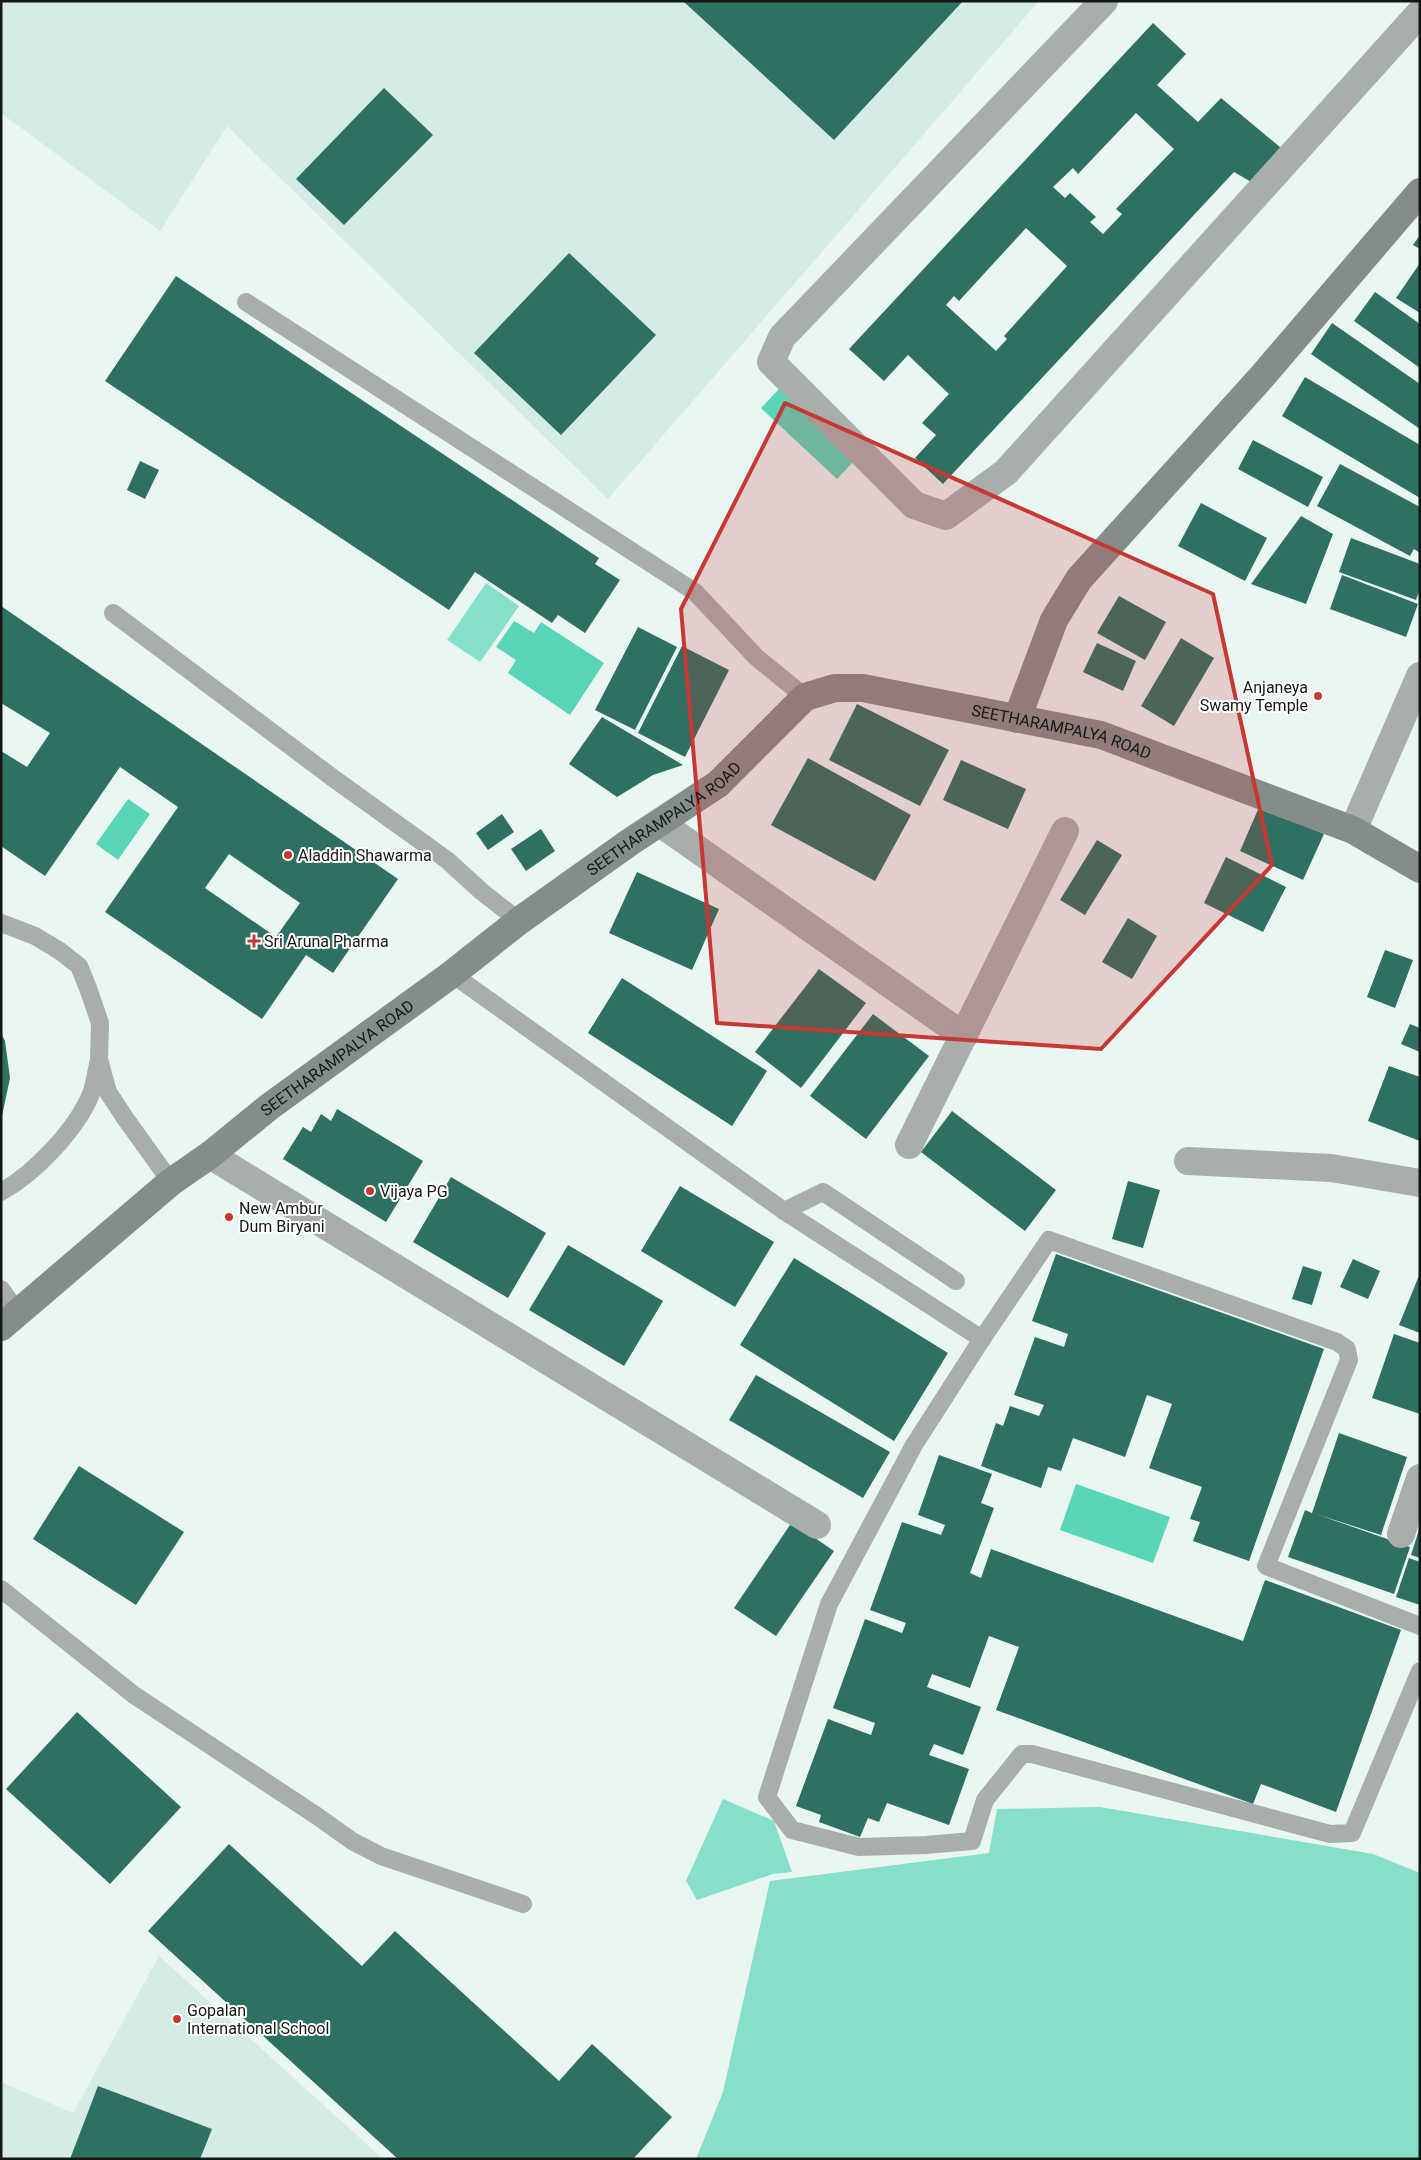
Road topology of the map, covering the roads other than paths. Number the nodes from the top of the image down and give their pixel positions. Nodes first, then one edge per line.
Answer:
1 (1104, 1) edge
2 (1420, 14) edge
3 (1420, 192) edge
4 (246, 302) dead end
5 (113, 613) dead end
6 (1420, 676) edge
7 (805, 697) junction
8 (1017, 719) junction
9 (660, 823) junction
10 (1353, 830) junction
11 (1065, 832) dead end
12 (1420, 869) edge
13 (519, 921) junction
14 (1, 923) edge
15 (452, 974) junction
16 (964, 1036) junction
17 (99, 1059) junction
18 (909, 1145) dead end
19 (210, 1155) junction
20 (1188, 1161) dead end
21 (171, 1182) junction
22 (1420, 1183) edge
23 (1, 1192) edge
24 (784, 1211) junction
25 (956, 1281) dead end
26 (1, 1289) edge
27 (9, 1319) edge
28 (982, 1339) junction
29 (1420, 1478) edge
30 (817, 1525) dead end
31 (1401, 1534) dead end
32 (1, 1590) edge
33 (1420, 1626) edge
34 (1420, 1671) edge
35 (523, 1904) dead end

1 - 2 street
3 - 8 street
4 - 7 lane
5 - 13 lane
6 - 10 street
7 - 8 street, SEETHARAMPALYA ROAD
7 - 9 street, SEETHARAMPALYA ROAD
8 - 10 street, SEETHARAMPALYA ROAD
9 - 13 street, SEETHARAMPALYA ROAD
9 - 16 street
10 - 12 street, SEETHARAMPALYA ROAD
11 - 16 street
13 - 15 street, SEETHARAMPALYA ROAD
14 - 17 lane
15 - 19 street, SEETHARAMPALYA ROAD
15 - 24 lane
16 - 18 street
17 - 21 lane
17 - 23 lane
19 - 21 street, SEETHARAMPALYA ROAD
19 - 30 street
20 - 22 street
21 - 27 street, SEETHARAMPALYA ROAD
24 - 25 lane
24 - 28 lane
26 - 27 lane
28 - 33 lane
28 - 34 lane
29 - 31 street
32 - 35 lane

